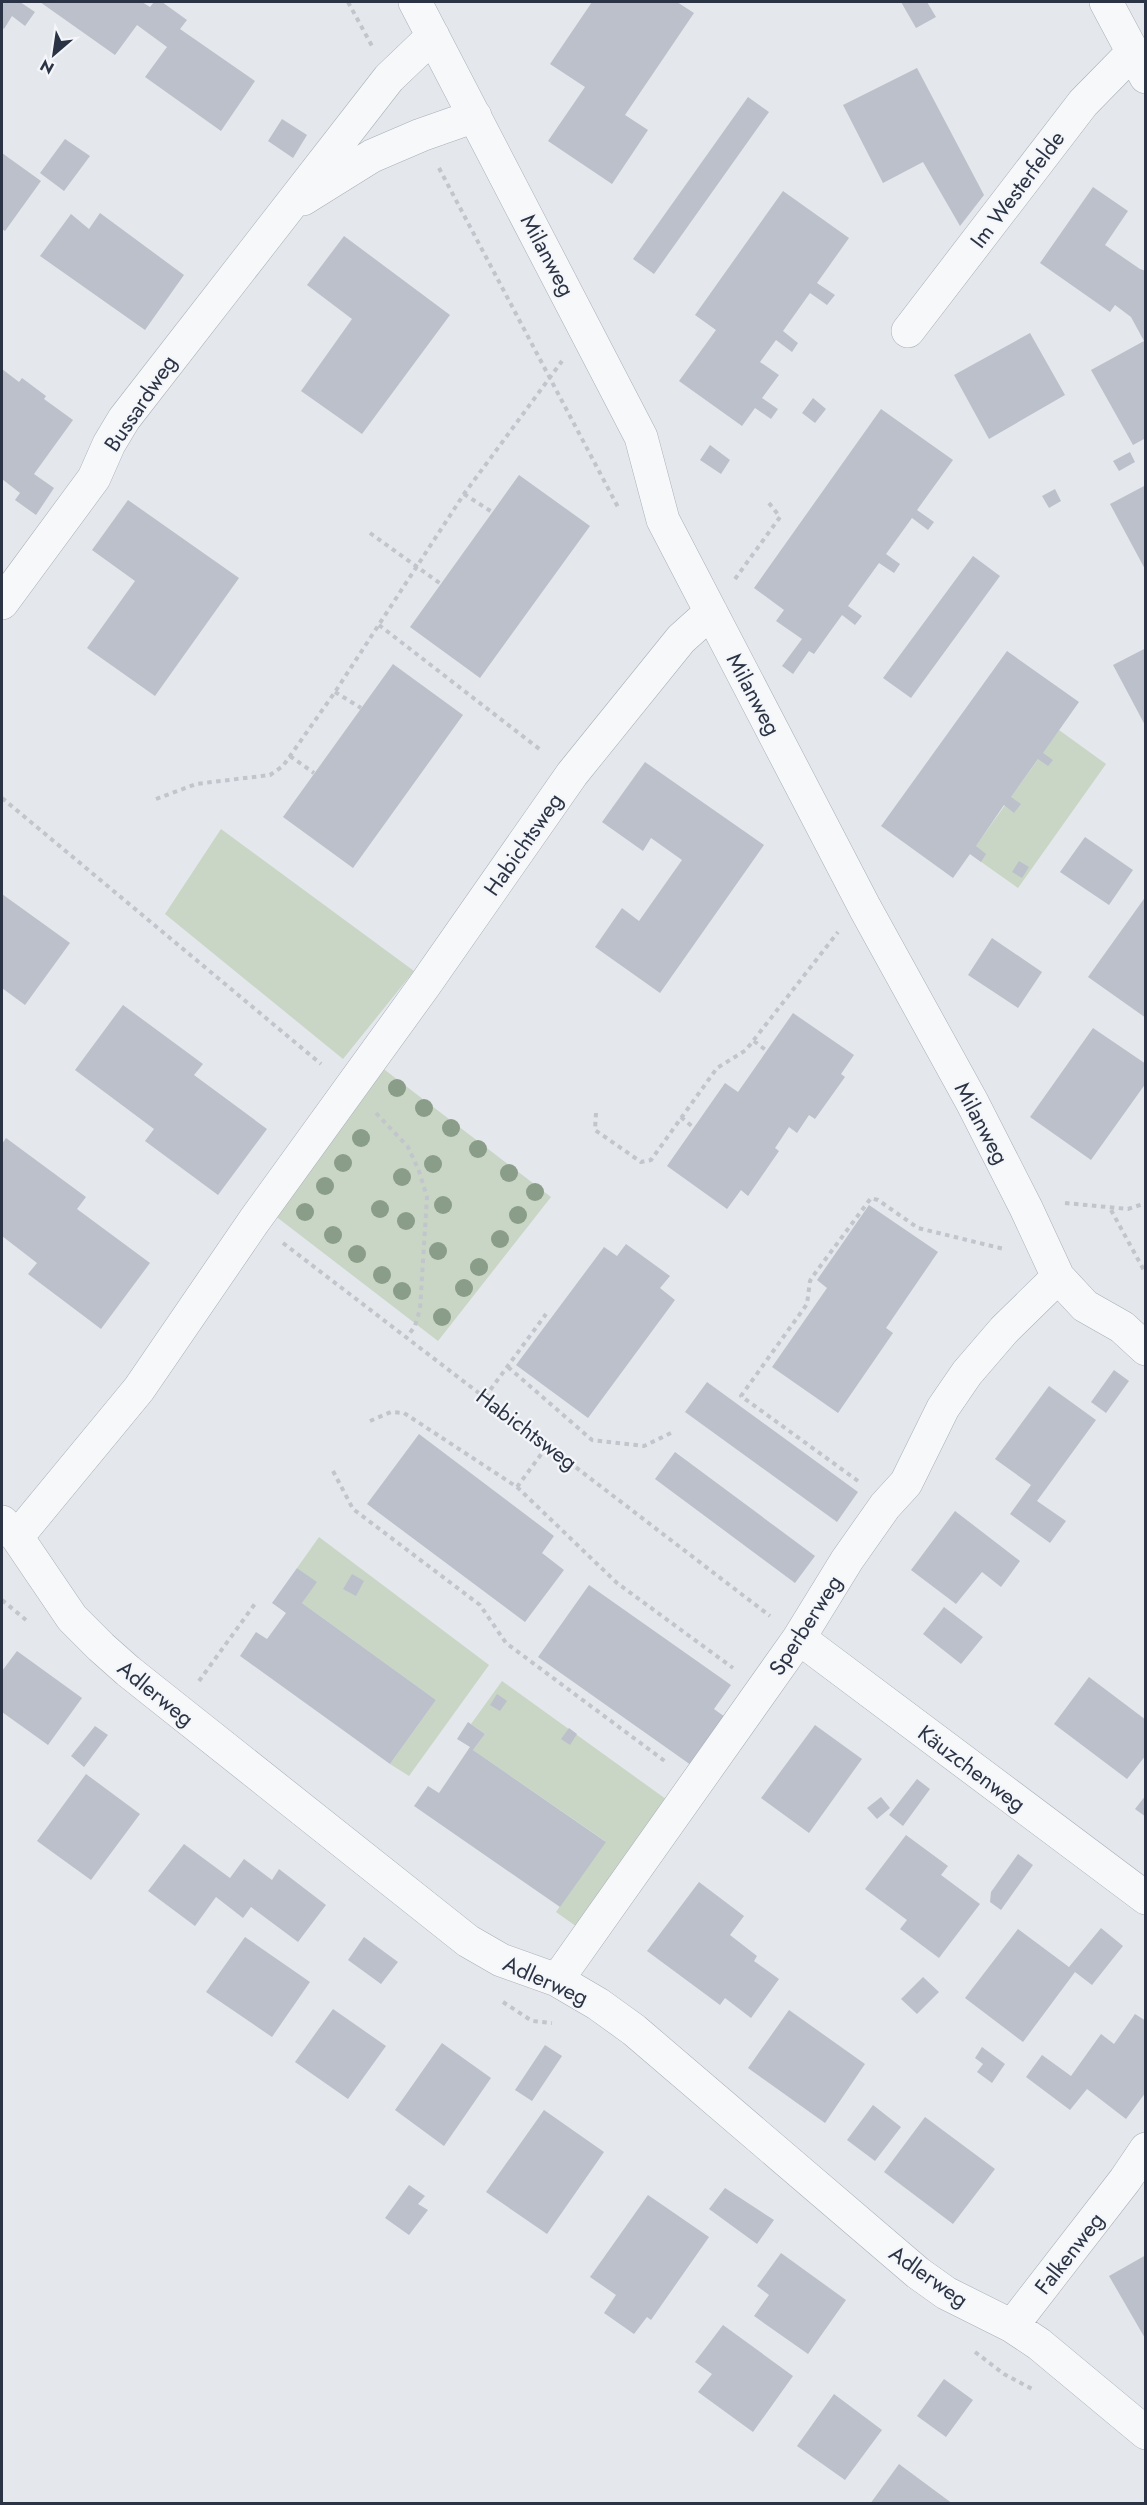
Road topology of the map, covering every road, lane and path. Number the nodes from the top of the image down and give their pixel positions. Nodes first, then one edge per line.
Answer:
1 (348, 2) edge
2 (415, 2) edge
3 (1106, 2) edge
4 (433, 36) junction
5 (1139, 65) edge
6 (388, 78) junction
7 (475, 116) junction
8 (421, 135) junction
9 (286, 209) junction
10 (587, 331) junction
11 (908, 331) dead end
12 (548, 377) junction
13 (464, 494) junction
14 (768, 503) dead end
15 (621, 511) dead end
16 (492, 512) dead end
17 (370, 532) dead end
18 (416, 566) junction
19 (441, 584) dead end
20 (2, 603) edge
21 (711, 612) junction
22 (379, 625) junction
23 (335, 692) junction
24 (361, 708) dead end
25 (290, 756) junction
26 (314, 773) dead end
27 (572, 774) junction
28 (2, 798) edge
29 (156, 799) dead end
30 (865, 908) junction
31 (753, 1041) junction
32 (767, 1050) dead end
33 (349, 1087) junction
34 (596, 1113) dead end
35 (681, 1117) junction
36 (693, 1128) dead end
37 (1146, 1203) edge
38 (1026, 1208) junction
39 (1111, 1209) junction
40 (254, 1221) junction
41 (1041, 1241) junction
42 (1146, 1274) edge
43 (1058, 1277) junction
44 (546, 1314) dead end
45 (792, 1326) junction
46 (799, 1329) dead end
47 (407, 1337) junction
48 (1146, 1349) edge
49 (508, 1367) junction
50 (485, 1397) junction
51 (370, 1421) dead end
52 (670, 1433) dead end
53 (548, 1445) junction
54 (333, 1471) dead end
55 (860, 1483) dead end
56 (517, 1487) junction
57 (9, 1529) edge
58 (257, 1600) dead end
59 (799, 1638) junction
60 (763, 1690) junction
61 (178, 1711) junction
62 (695, 1784) junction
63 (1146, 1898) edge
64 (557, 1980) junction
65 (1146, 2149) edge
66 (1136, 2175) edge
67 (1012, 2326) junction
68 (1146, 2433) edge

1 - 6 path
2 - 4 street, Milanweg
3 - 5 street, Im Westerfelde
4 - 6 street, Bussardweg
4 - 7 street, Milanweg
5 - 11 street, Im Westerfelde
6 - 9 street, Bussardweg
7 - 8 street, Bussardweg
7 - 10 street, Milanweg
8 - 9 street, Bussardweg
8 - 12 path
9 - 20 street, Bussardweg
10 - 12 path
10 - 21 street, Milanweg
12 - 13 path
12 - 15 path
13 - 16 path
13 - 18 path
14 - 21 path
17 - 18 path
18 - 19 path
18 - 22 path
21 - 27 street, Habichtsweg
21 - 30 street, Milanweg
22 - 23 path
22 - 27 path
23 - 24 path
23 - 25 path
25 - 26 path
25 - 29 path
27 - 33 street, Habichtsweg
28 - 33 path
30 - 31 path
30 - 38 street, Milanweg
31 - 32 path
31 - 35 path
33 - 40 street, Habichtsweg
33 - 47 path
34 - 35 path
35 - 36 path
37 - 39 path
38 - 39 path
38 - 41 street, Milanweg
39 - 42 path
40 - 47 path, Habichtsweg
40 - 57 street, Habichtsweg
41 - 43 street, Milanweg
41 - 45 path
43 - 48 street, Milanweg
43 - 59 street, Sperberweg
44 - 49 path
45 - 46 path
45 - 55 path
47 - 50 path, Habichtsweg
49 - 50 path
49 - 52 path
50 - 53 path, Habichtsweg
51 - 56 path
53 - 56 path
53 - 59 path, Habichtsweg
54 - 62 path
56 - 60 path
57 - 61 street, Adlerweg
58 - 61 path
59 - 60 street, Sperberweg
59 - 63 street, Käuzchenweg
60 - 62 street, Sperberweg
61 - 64 street, Adlerweg
62 - 64 street, Sperberweg
64 - 67 street, Adlerweg
65 - 66 street, Falkenweg
66 - 67 street, Falkenweg
67 - 68 street, Adlerweg

